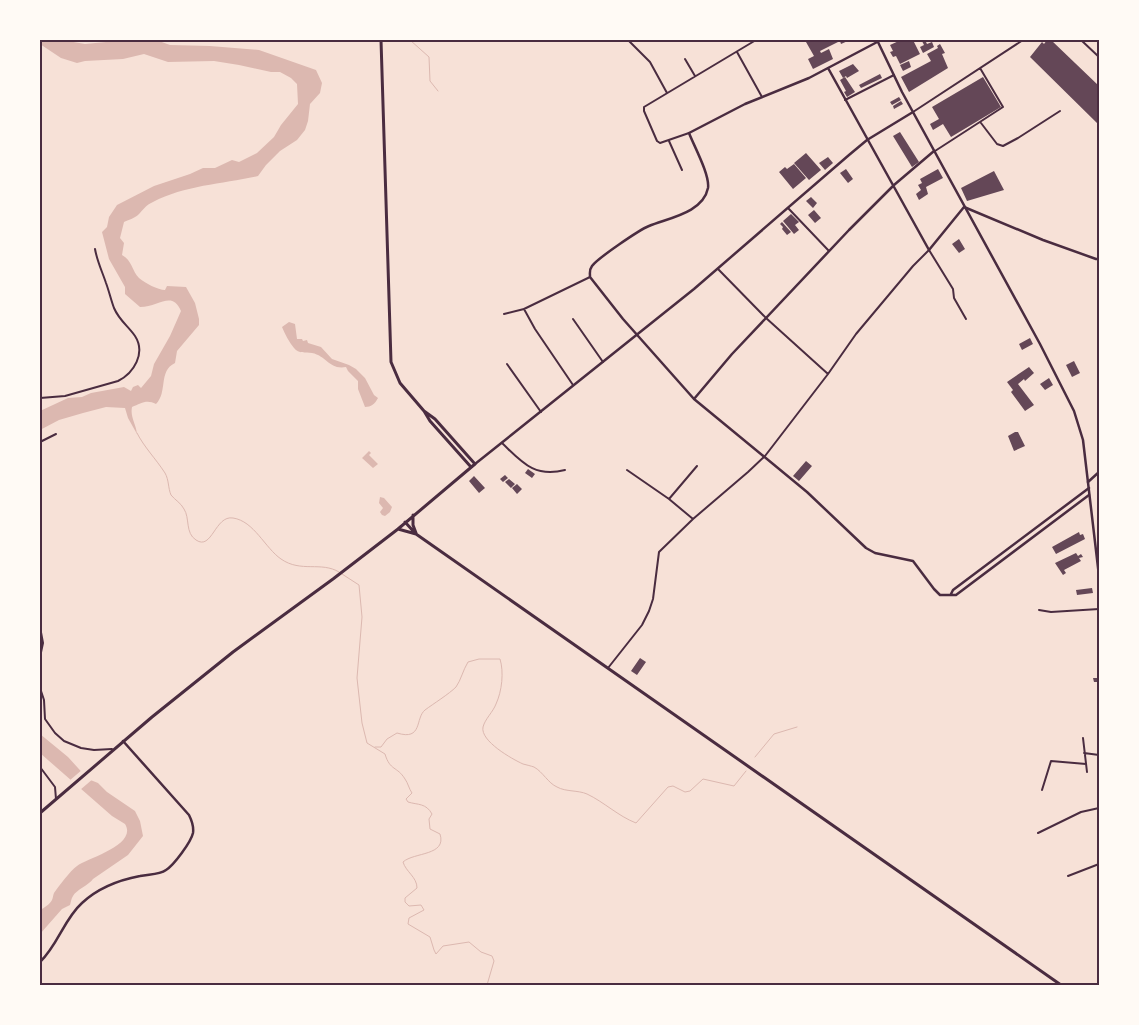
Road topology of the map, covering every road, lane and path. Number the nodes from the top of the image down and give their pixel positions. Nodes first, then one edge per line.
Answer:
1 (381, 40) edge
2 (628, 40) edge
3 (747, 40) edge
4 (756, 40) edge
5 (1022, 40) edge
6 (1081, 40) edge
7 (879, 41) edge
8 (750, 44) junction
9 (737, 52) junction
10 (1099, 57) edge
11 (685, 58) dead end
12 (828, 68) junction
13 (980, 68) junction
14 (894, 75) junction
15 (695, 76) junction
16 (667, 93) junction
17 (762, 97) junction
18 (845, 100) junction
19 (1060, 111) dead end
20 (913, 112) junction
21 (980, 123) junction
22 (689, 133) junction
23 (867, 140) junction
24 (668, 141) junction
25 (935, 150) junction
26 (682, 170) dead end
27 (894, 185) junction
28 (787, 207) junction
29 (964, 207) junction
30 (95, 250) dead end
31 (929, 250) junction
32 (829, 251) junction
33 (1099, 259) edge
34 (718, 269) junction
35 (590, 277) junction
36 (524, 309) junction
37 (504, 314) dead end
38 (766, 318) junction
39 (573, 320) dead end
40 (966, 320) dead end
41 (637, 335) junction
42 (603, 362) junction
43 (507, 364) dead end
44 (828, 374) junction
45 (574, 385) junction
46 (40, 398) edge
47 (694, 399) junction
48 (424, 411) junction
49 (541, 412) junction
50 (56, 434) dead end
51 (40, 442) edge
52 (502, 443) junction
53 (765, 456) junction
54 (475, 464) junction
55 (697, 466) dead end
56 (470, 467) junction
57 (564, 470) dead end
58 (626, 470) dead end
59 (1099, 472) edge
60 (1088, 482) junction
61 (1089, 488) junction
62 (1090, 495) junction
63 (669, 498) junction
64 (1066, 504) junction
65 (1070, 509) junction
66 (413, 515) junction
67 (693, 519) junction
68 (1046, 519) junction
69 (405, 522) junction
70 (1050, 524) junction
71 (398, 529) junction
72 (410, 531) junction
73 (416, 534) junction
74 (1027, 534) junction
75 (1031, 539) junction
76 (984, 566) junction
77 (987, 570) junction
78 (1099, 576) edge
79 (951, 594) junction
80 (1099, 609) edge
81 (1039, 610) dead end
82 (40, 627) edge
83 (40, 657) edge
84 (608, 668) junction
85 (40, 688) edge
86 (1083, 738) dead end
87 (123, 741) junction
88 (112, 749) junction
89 (1084, 752) junction
90 (1099, 755) edge
91 (1086, 764) junction
92 (40, 767) edge
93 (1087, 772) dead end
94 (1042, 790) dead end
95 (56, 799) junction
96 (1099, 808) edge
97 (40, 813) edge
98 (1038, 833) dead end
99 (1099, 864) edge
100 (1068, 876) dead end
101 (40, 962) edge
102 (1061, 985) edge

1 - 48 main road
2 - 16 street
3 - 8 street
4 - 8 street
5 - 13 street
6 - 10 street
7 - 12 street
7 - 14 street
8 - 9 street
9 - 15 street
9 - 17 street
11 - 15 street
12 - 17 street
12 - 18 street
13 - 20 street
13 - 21 street
14 - 18 street
14 - 20 street
15 - 16 street
16 - 24 street
17 - 22 street
18 - 23 street
19 - 21 street
20 - 23 street
20 - 25 street
21 - 25 street
22 - 24 street
22 - 35 street
23 - 27 street
23 - 28 street
24 - 26 street
25 - 27 street
25 - 29 street
27 - 31 street
27 - 32 street
28 - 32 street
28 - 34 street
29 - 31 street
29 - 33 street
29 - 60 street
30 - 46 street
31 - 40 street
31 - 44 street
32 - 38 street
34 - 38 street
34 - 41 street
35 - 36 street
35 - 41 street
36 - 37 street
36 - 45 street
38 - 44 street
38 - 47 street
39 - 42 street
41 - 42 street
41 - 47 street
42 - 45 street
43 - 49 street
44 - 53 street
45 - 49 street
47 - 53 street
48 - 54 main road
48 - 56 main road
49 - 52 street
50 - 51 street
52 - 54 street
52 - 57 street
53 - 67 street
53 - 79 street
54 - 56 main road
55 - 63 street
56 - 66 main road
58 - 63 street
59 - 60 street
60 - 61 street
61 - 62 street
61 - 64 street
62 - 65 street
62 - 78 street
63 - 67 street
64 - 65 street
64 - 68 street
65 - 70 street
66 - 69 main road
66 - 73 main road
67 - 84 street
68 - 70 street
68 - 74 street
69 - 71 main road
69 - 72 main road
69 - 73 main road
70 - 75 street
71 - 72 main road
71 - 87 main road
72 - 73 main road
73 - 84 main road
74 - 75 street
74 - 76 street
75 - 77 street
76 - 77 street
76 - 79 street
77 - 79 street
80 - 81 street
82 - 83 street
84 - 102 main road
85 - 88 street
86 - 89 street
87 - 88 main road
87 - 101 street
88 - 95 main road
89 - 90 street
89 - 91 street
91 - 93 street
91 - 94 street
92 - 95 street
95 - 97 main road
96 - 98 street
99 - 100 street

